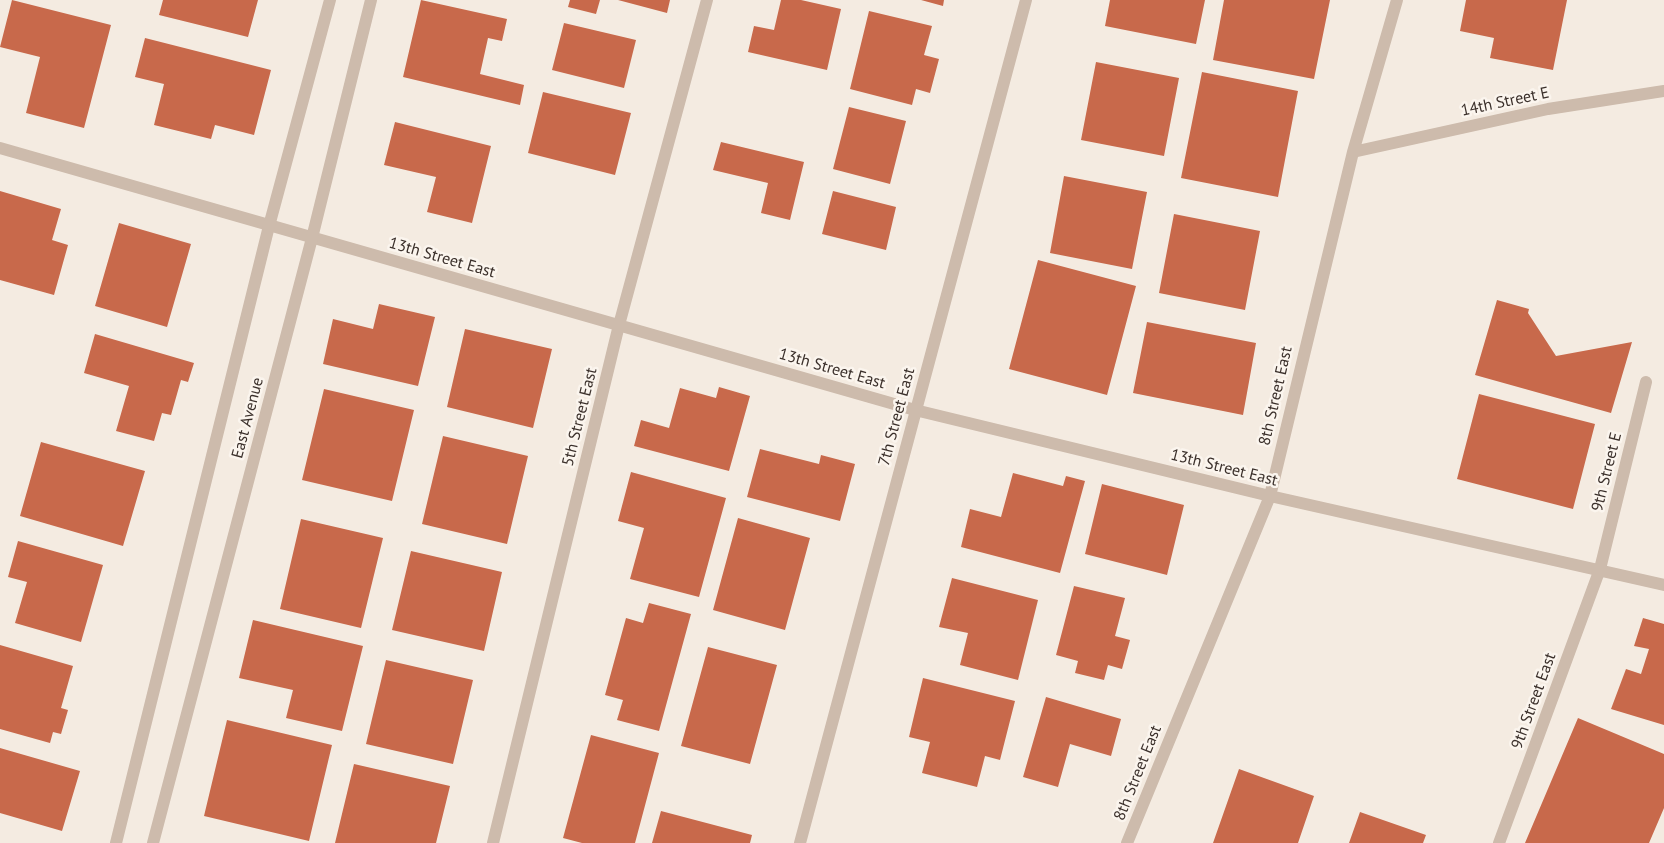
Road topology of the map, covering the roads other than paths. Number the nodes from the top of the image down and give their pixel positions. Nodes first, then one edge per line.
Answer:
1 (330, 0) edge
2 (371, 0) edge
3 (707, 0) edge
4 (1026, 0) edge
5 (1397, 0) edge
6 (1664, 90) edge
7 (0, 148) edge
8 (1354, 152) junction
9 (269, 226) junction
10 (312, 238) junction
11 (619, 325) junction
12 (1646, 382) dead end
13 (915, 410) junction
14 (1270, 496) junction
15 (1600, 569) junction
16 (1664, 585) edge
17 (116, 843) edge
18 (153, 843) edge
19 (493, 843) edge
20 (800, 843) edge
21 (1127, 843) edge
22 (1499, 843) edge

1 - 9 street, East Avenue
2 - 10 street, East Avenue
3 - 11 street, 5th Street East
4 - 13 street, 7th Street East
5 - 8 street, 8th Street East
6 - 8 street, 14th Street E
7 - 9 street, 13th Street East
8 - 14 street, 8th Street East
9 - 10 street, 13th Street East
9 - 17 street, East Avenue
10 - 11 street, 13th Street East
10 - 18 street, East Avenue
11 - 13 street, 13th Street East
11 - 19 street, 5th Street East
12 - 15 street, 9th Street E
13 - 14 street, 13th Street East
13 - 20 street, 7th Street East
14 - 15 street, 13th Street East
14 - 21 street, 8th Street East
15 - 16 street, 13th Street East
15 - 22 street, 9th Street East

